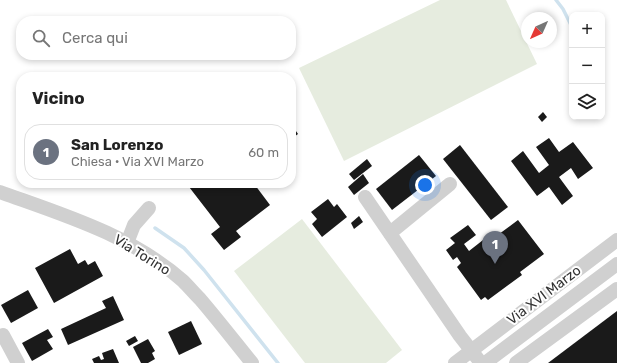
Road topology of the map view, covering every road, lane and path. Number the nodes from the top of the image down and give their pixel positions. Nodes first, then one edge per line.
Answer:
1 (450, 184) dead end
2 (0, 192) edge
3 (365, 197) dead end
4 (149, 208) dead end
5 (390, 233) junction
6 (617, 240) edge
7 (127, 242) junction
8 (617, 264) edge
9 (577, 270) junction
10 (589, 285) junction
11 (617, 289) edge
12 (601, 301) junction
13 (3, 335) dead end
14 (472, 350) junction
15 (18, 363) edge
16 (252, 363) edge
17 (455, 363) edge
18 (481, 363) edge
19 (485, 363) edge
20 (516, 363) edge

1 - 5 street
2 - 7 street, Via Torino
3 - 5 street
4 - 7 street
5 - 14 street
6 - 9 street, Via XVI Marzo
7 - 16 street, Via Torino
8 - 10 street, Via XVI Marzo
9 - 10 street
9 - 14 street, Via XVI Marzo
10 - 12 street
10 - 19 street, Via XVI Marzo
11 - 12 street
12 - 20 street
13 - 15 street
14 - 17 street, Via XVI Marzo
14 - 18 street

